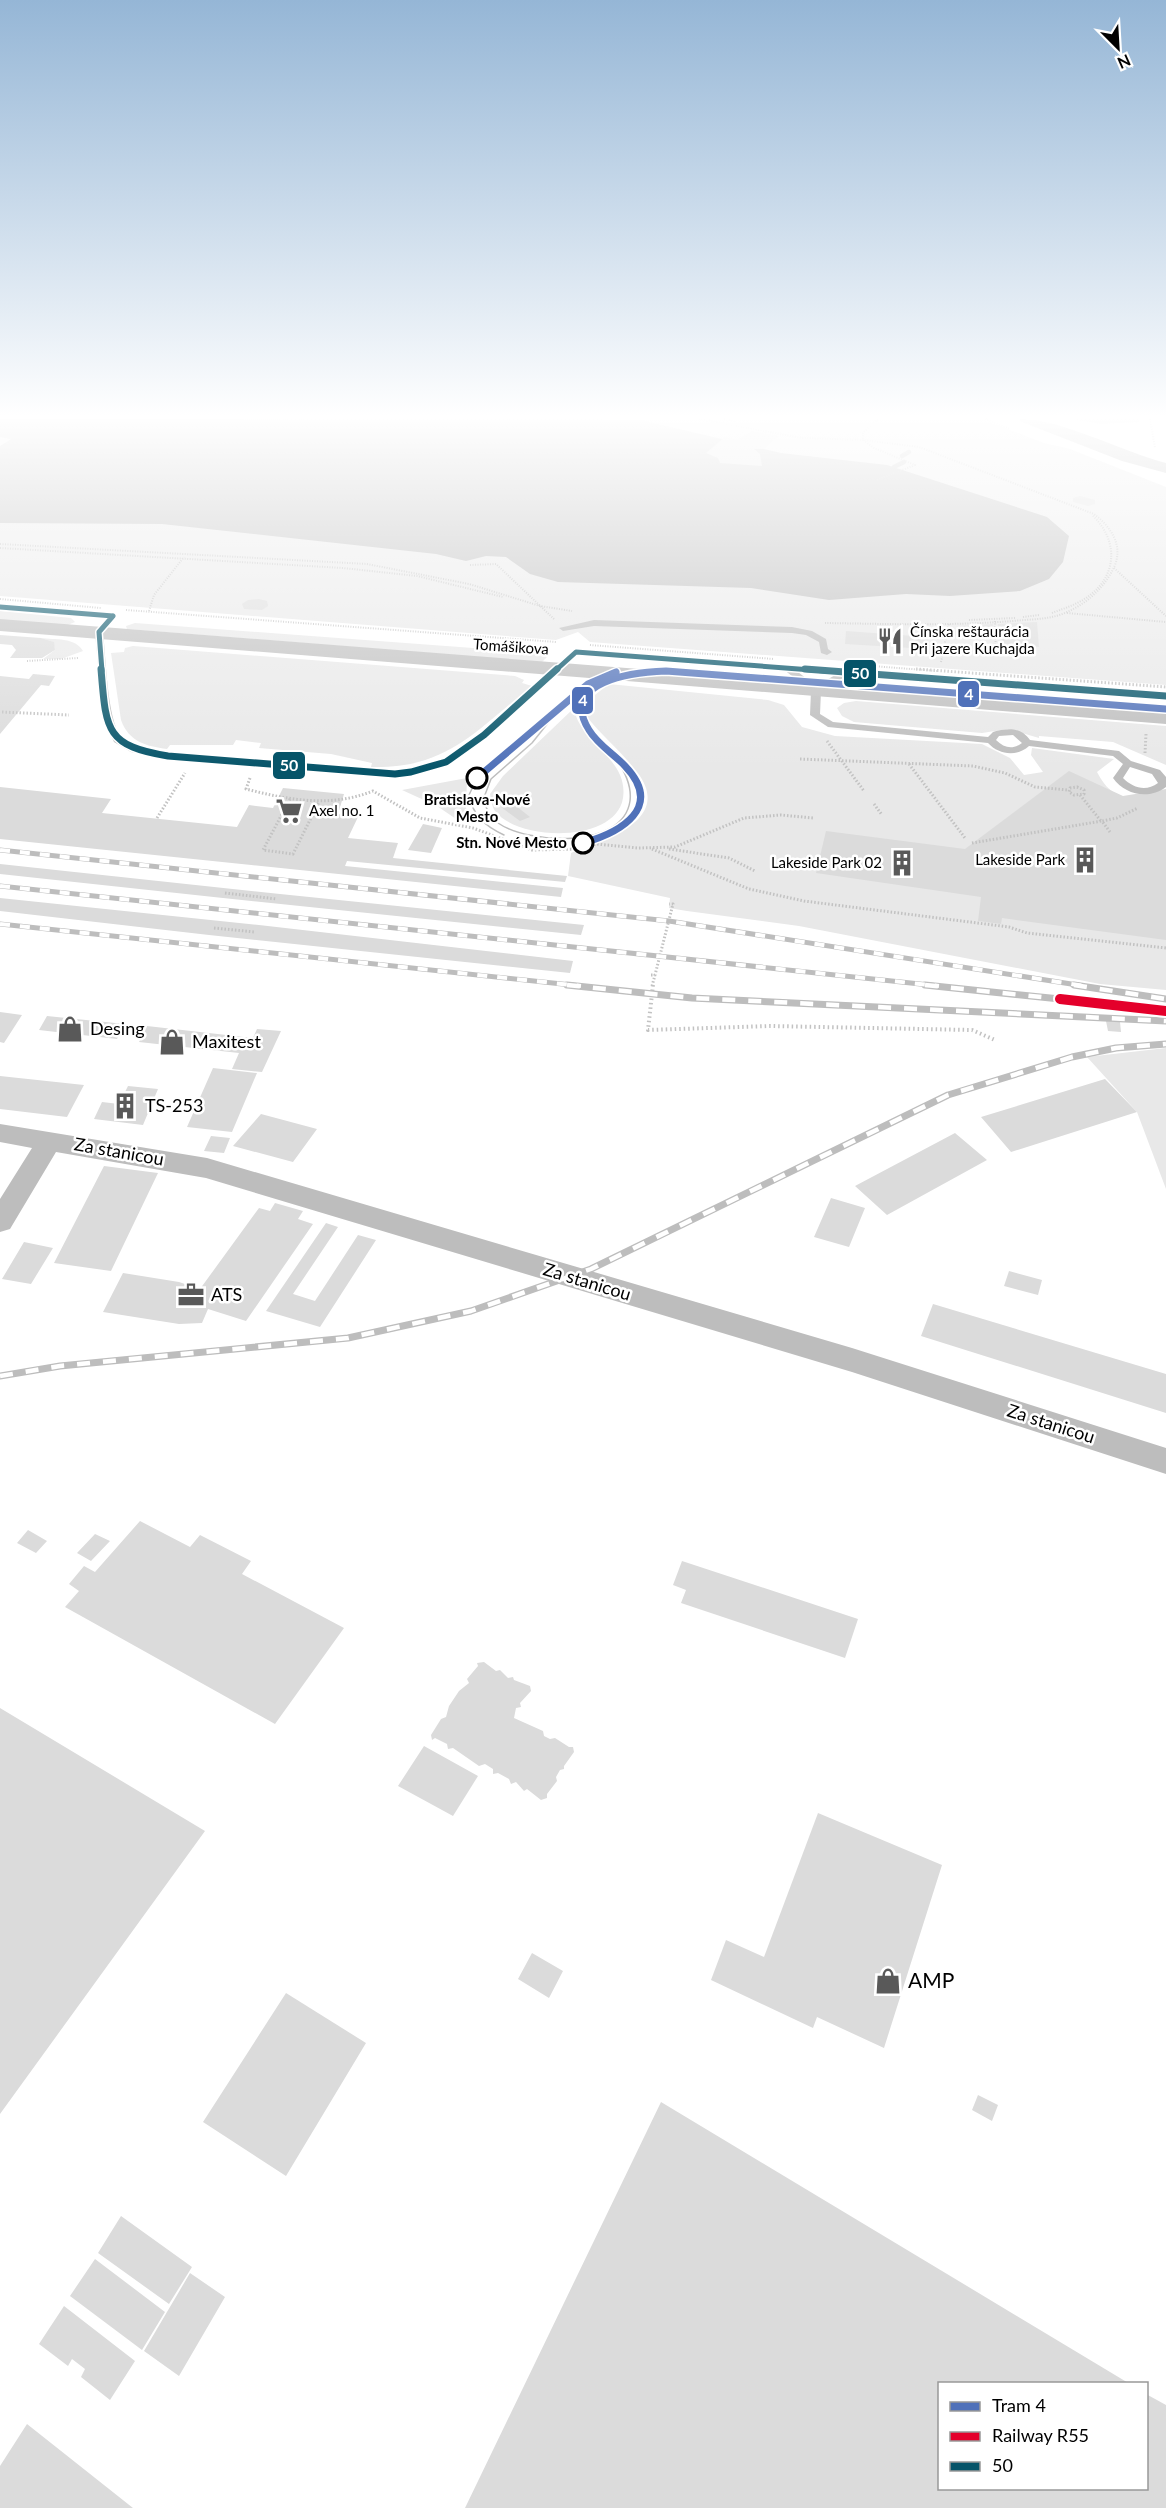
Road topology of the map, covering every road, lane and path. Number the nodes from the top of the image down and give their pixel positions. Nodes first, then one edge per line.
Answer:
1 (1109, 536) edge
2 (1114, 536) edge
3 (0, 546) edge
4 (186, 554) junction
5 (183, 558) junction
6 (470, 565) dead end
7 (1114, 568) junction
8 (412, 573) junction
9 (409, 579) dead end
10 (540, 606) junction
11 (0, 607) edge
12 (575, 611) dead end
13 (149, 612) dead end
14 (1066, 613) junction
15 (1166, 616) edge
16 (822, 621) dead end
17 (995, 621) junction
18 (817, 622) dead end
19 (1166, 622) edge
20 (949, 623) junction
21 (0, 624) edge
22 (106, 624) junction
23 (563, 628) joint
24 (576, 652) junction
25 (827, 652) dead end
26 (996, 656) dead end
27 (78, 658) dead end
28 (27, 662) dead end
29 (941, 662) dead end
30 (786, 667) junction
31 (558, 668) junction
32 (847, 672) junction
33 (816, 690) junction
34 (1166, 696) edge
35 (2, 712) dead end
36 (69, 715) dead end
37 (1166, 717) edge
38 (1146, 735) dead end
39 (991, 740) junction
40 (1027, 743) junction
41 (1145, 744) dead end
42 (800, 759) dead end
43 (842, 760) junction
44 (1128, 763) dead end
45 (909, 764) junction
46 (185, 772) dead end
47 (250, 778) dead end
48 (1068, 790) junction
49 (864, 791) dead end
50 (1080, 795) junction
51 (290, 799) junction
52 (1144, 800) dead end
53 (319, 802) junction
54 (874, 804) dead end
55 (882, 815) dead end
56 (157, 818) dead end
57 (813, 818) dead end
58 (1102, 821) junction
59 (1110, 832) dead end
60 (965, 838) dead end
61 (972, 843) dead end
62 (650, 848) junction
63 (660, 848) junction
64 (755, 871) dead end
65 (225, 893) dead end
66 (277, 899) dead end
67 (669, 904) dead end
68 (213, 927) dead end
69 (255, 932) dead end
70 (1166, 948) edge
71 (995, 1040) dead end
72 (0, 1133) edge
73 (50, 1140) junction
74 (0, 1221) edge
75 (1166, 1461) edge

1 - 16 path
2 - 7 path
3 - 4 path
3 - 5 path
4 - 5 path
4 - 8 path
5 - 8 path
5 - 13 path
6 - 10 path
7 - 14 path
7 - 15 path
8 - 9 path
8 - 10 path
10 - 12 path
10 - 23 path
11 - 22 main road, Tomášikova
14 - 17 path
14 - 19 path
17 - 20 path
17 - 26 path
18 - 20 path
20 - 29 path
21 - 22 main road, Tomášikova
22 - 24 main road, Tomášikova
22 - 31 main road, Tomášikova
22 - 31 lane
23 - 25 lane
24 - 30 main road, Tomášikova
24 - 31 lane
27 - 28 path
30 - 32 main road, Tomášikova
30 - 33 lane
31 - 33 main road, Tomášikova
32 - 33 lane
32 - 34 main road, Tomášikova
33 - 37 main road, Tomášikova
33 - 39 lane
35 - 36 path
38 - 41 path
39 - 40 lane
39 - 40 lane
40 - 44 lane
42 - 43 path
43 - 45 path
43 - 49 path
45 - 48 path
45 - 60 path
46 - 56 path
47 - 51 path
48 - 50 path
48 - 50 path
50 - 58 path
51 - 53 path
51 - 53 path
52 - 58 path
53 - 62 path
54 - 55 path
57 - 63 path
58 - 59 path
58 - 61 path
62 - 63 path
62 - 70 path
63 - 64 path
65 - 66 path
67 - 71 path
68 - 69 path
72 - 73 street, Za stanicou
73 - 74 street
73 - 75 street, Za stanicou

